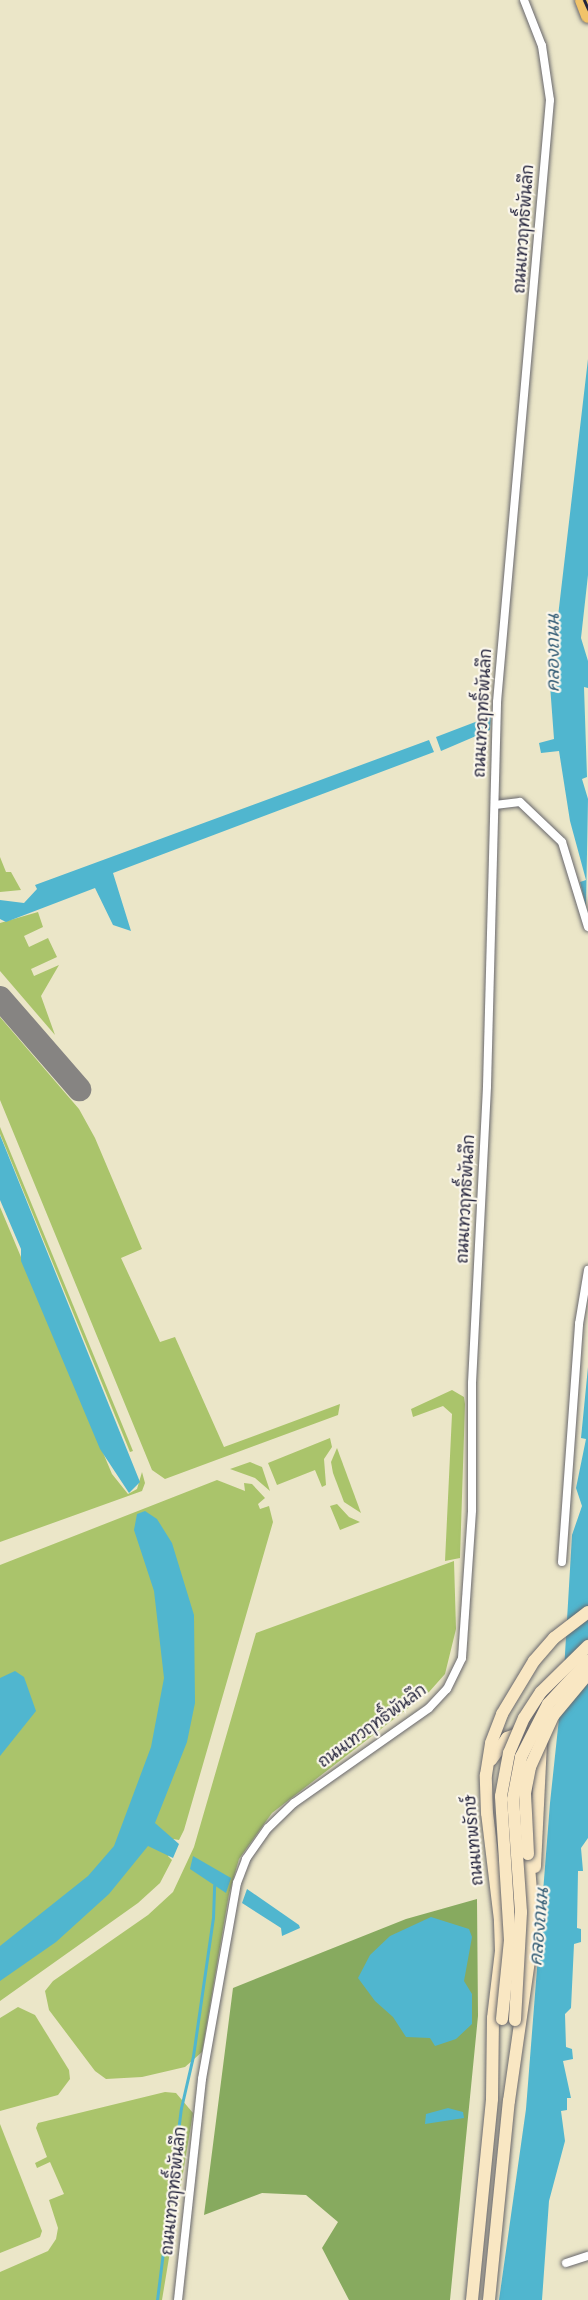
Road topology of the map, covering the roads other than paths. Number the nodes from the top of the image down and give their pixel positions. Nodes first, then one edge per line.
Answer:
1 (524, 0) edge
2 (582, 0) edge
3 (588, 16) edge
4 (495, 806) junction
5 (588, 927) edge
6 (588, 1270) edge
7 (562, 1562) dead end
8 (588, 1612) edge
9 (588, 1646) edge
10 (588, 1660) edge
11 (588, 1674) edge
12 (486, 1775) junction
13 (532, 1904) junction
14 (508, 2019) junction
15 (492, 2099) junction
16 (509, 2101) junction
17 (588, 2256) edge
18 (566, 2263) dead end
19 (178, 2300) edge
20 (472, 2300) edge
21 (489, 2300) edge

1 - 4 street, ถนนเทวฤทธิ์พันลึก
2 - 3 main road
4 - 5 street
4 - 19 street, ถนนเทวฤทธิ์พันลึก
6 - 7 street
8 - 12 main road, ถนนเทพรักษ์
9 - 14 main road, ถนนเทพรักษ์, bridge
10 - 14 main road, ถนนเทพรักษ์, bridge
11 - 13 main road, ถนนเทพรักษ์, bridge
12 - 13 main road
12 - 15 main road, ถนนเทพรักษ์
13 - 16 main road, ถนนเทพรักษ์
14 - 15 main road, ถนนเทพรักษ์
14 - 16 main road, ถนนเทพรักษ์
15 - 20 main road, ถนนเทพรักษ์
16 - 21 main road, ถนนเทพรักษ์
17 - 18 street

